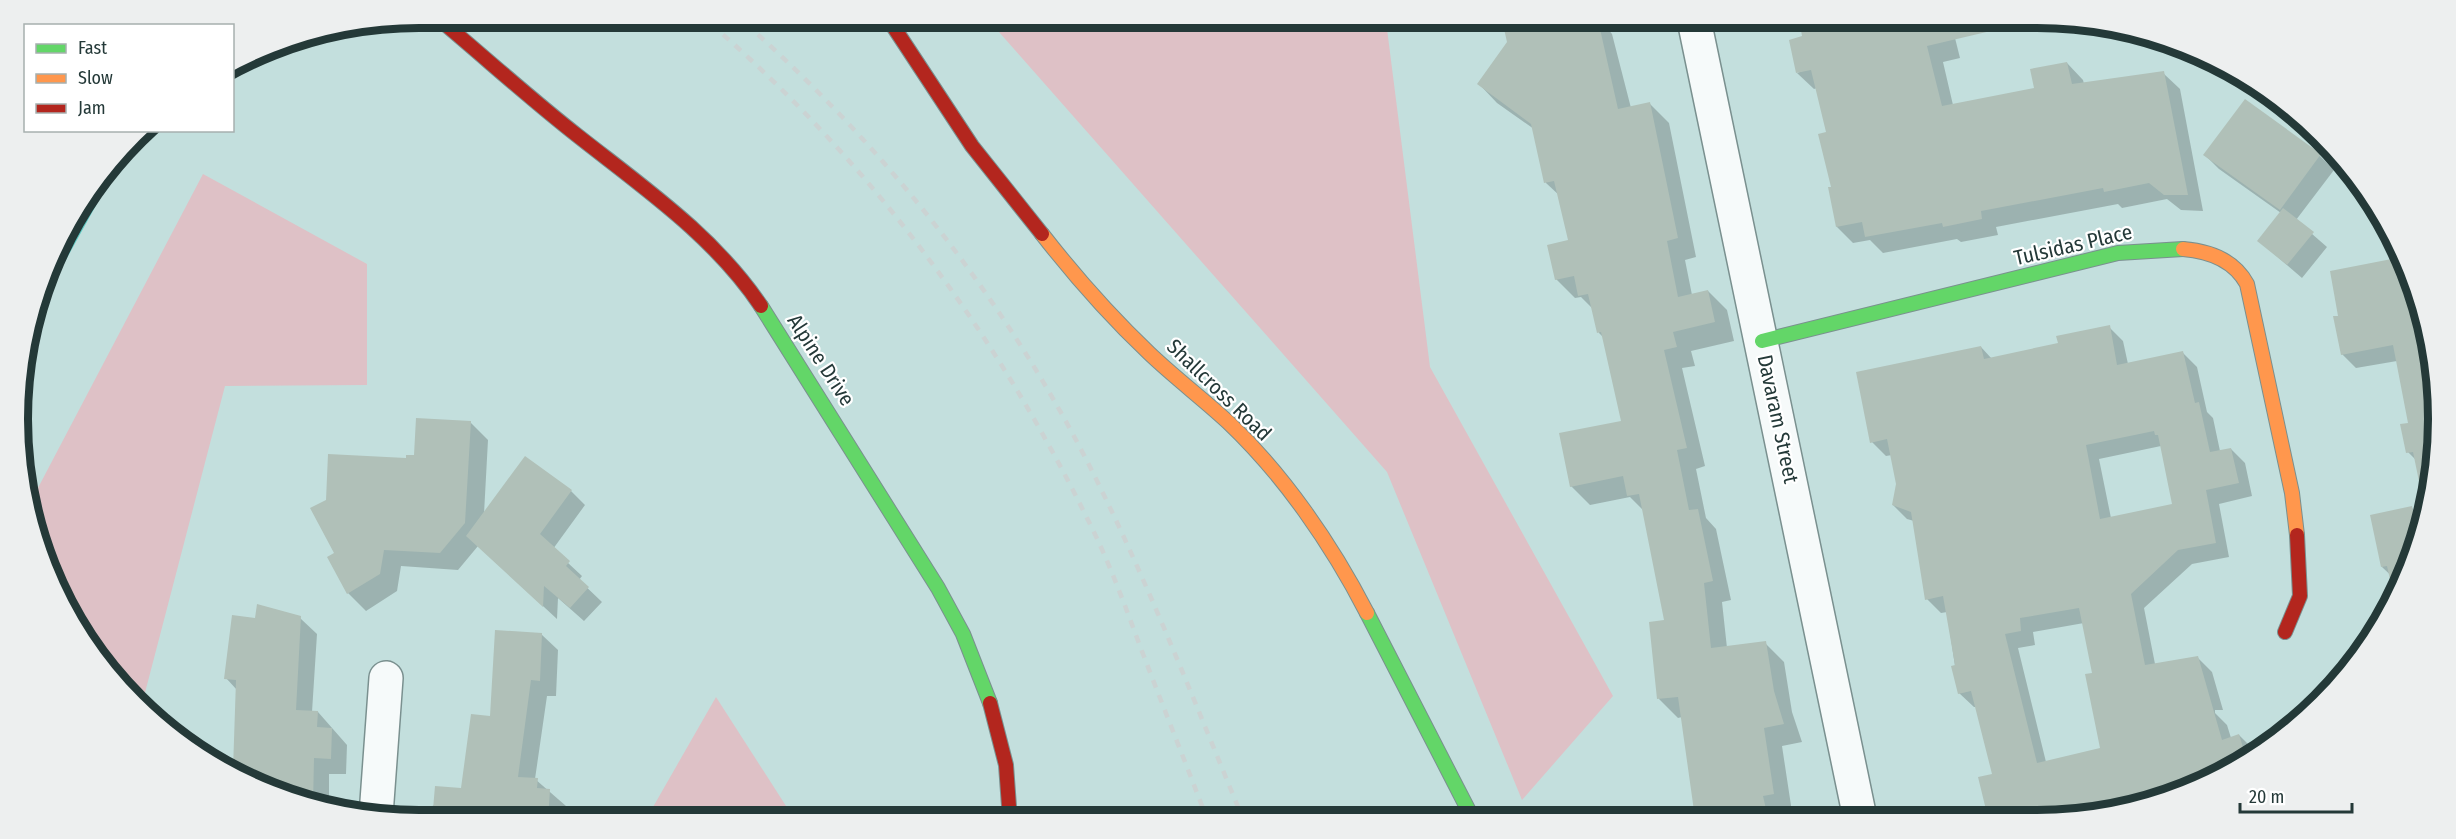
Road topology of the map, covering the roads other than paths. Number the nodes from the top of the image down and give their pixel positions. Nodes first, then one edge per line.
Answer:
1 (450, 28) edge
2 (894, 28) edge
3 (1696, 28) edge
4 (1762, 341) junction
5 (2285, 632) dead end
6 (386, 678) dead end
7 (377, 808) edge
8 (1009, 810) edge
9 (1468, 810) edge
10 (1858, 810) edge

1 - 8 street, Alpine Drive
2 - 9 street, Shallcross Road
3 - 4 street, Davaram Street
4 - 5 street, Tulsidas Place
4 - 10 street, Davaram Street
6 - 7 street

